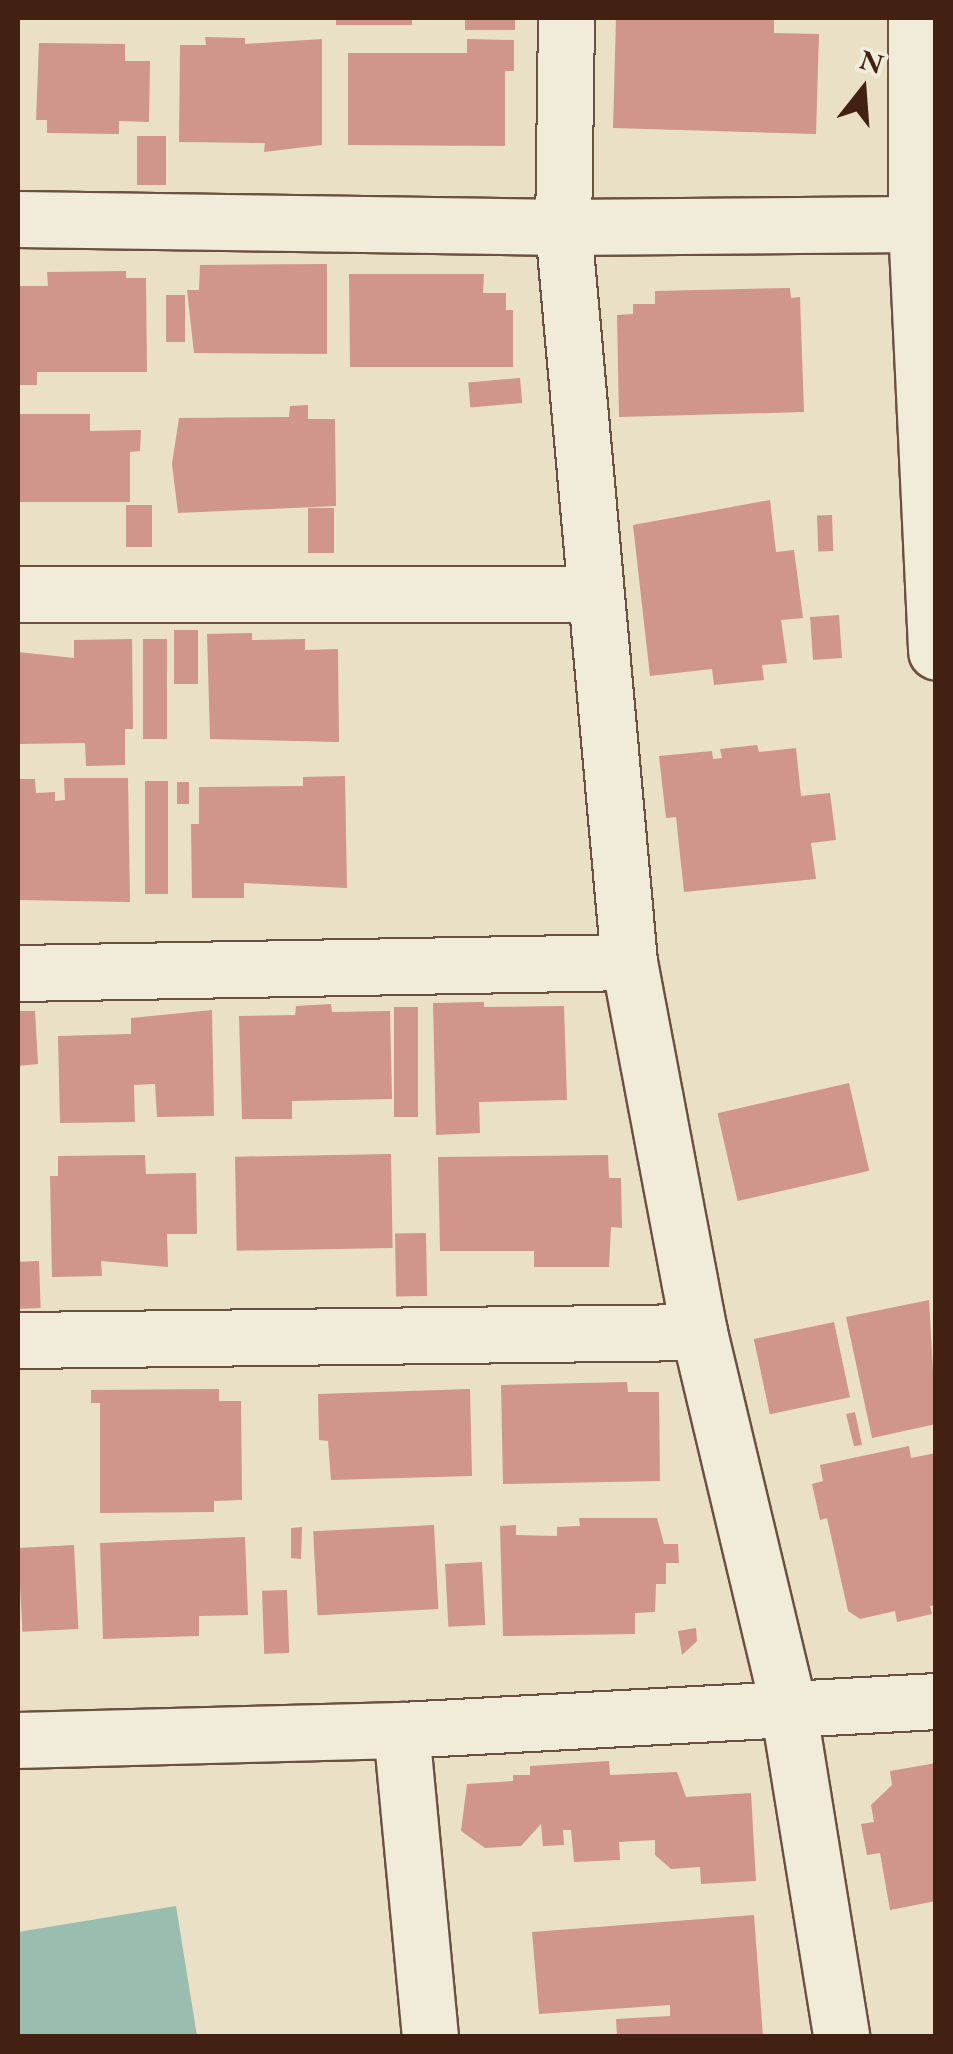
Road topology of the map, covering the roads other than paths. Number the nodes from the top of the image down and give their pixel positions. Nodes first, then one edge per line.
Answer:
1 (566, 18) edge
2 (916, 18) edge
3 (18, 220) edge
4 (916, 224) junction
5 (563, 227) junction
6 (18, 594) edge
7 (592, 594) junction
8 (936, 652) edge
9 (629, 962) junction
10 (18, 973) edge
11 (699, 1332) junction
12 (18, 1340) edge
13 (936, 1701) edge
14 (788, 1708) junction
15 (400, 1730) junction
16 (18, 1740) edge
17 (430, 2036) edge
18 (841, 2036) edge

1 - 5 street
2 - 4 street
3 - 5 street
4 - 5 street
4 - 8 street
5 - 7 street
6 - 7 street
7 - 9 street
9 - 10 street
9 - 11 street
11 - 12 street
11 - 14 street
13 - 14 street
14 - 15 street
14 - 18 street
15 - 16 street
15 - 17 street

